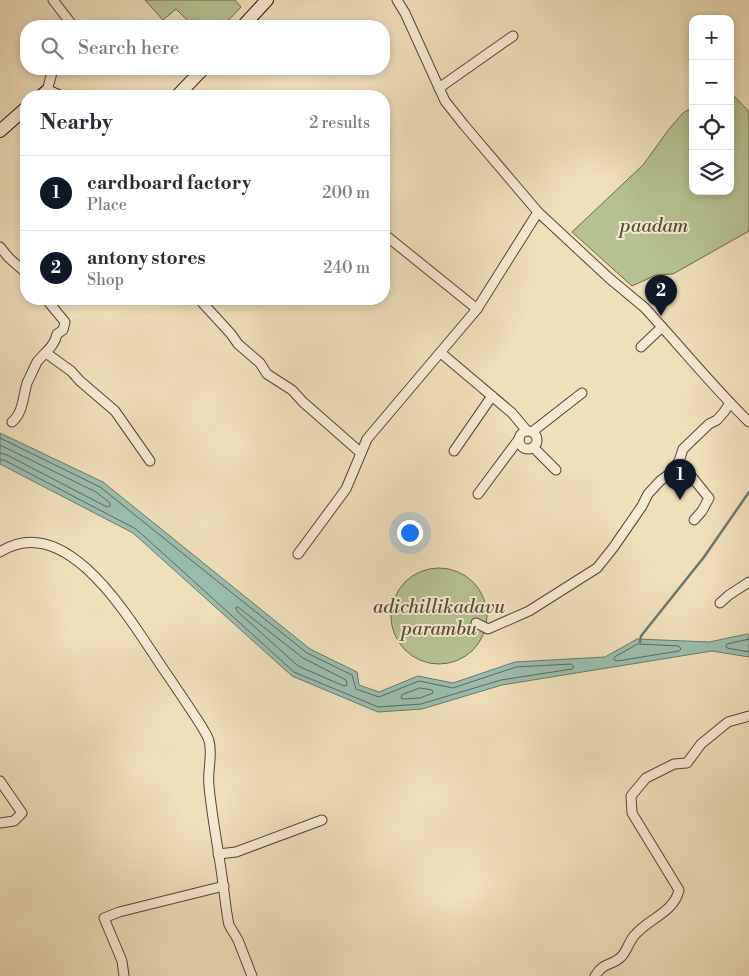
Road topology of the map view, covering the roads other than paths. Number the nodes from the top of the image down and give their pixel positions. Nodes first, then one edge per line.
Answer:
1 (52, 0) edge
2 (267, 0) edge
3 (397, 0) edge
4 (67, 20) edge
5 (249, 20) edge
6 (513, 36) dead end
7 (52, 75) edge
8 (197, 75) edge
9 (439, 88) junction
10 (50, 90) edge
11 (183, 90) edge
12 (20, 113) edge
13 (0, 131) edge
14 (538, 212) junction
15 (390, 239) edge
16 (0, 247) edge
17 (20, 268) edge
18 (51, 305) edge
19 (204, 305) edge
20 (477, 309) junction
21 (662, 327) junction
22 (641, 347) dead end
23 (46, 353) junction
24 (442, 353) junction
25 (582, 393) dead end
26 (492, 396) junction
27 (730, 403) junction
28 (12, 422) dead end
29 (749, 422) edge
30 (529, 432) junction
31 (519, 439) junction
32 (533, 447) junction
33 (454, 451) dead end
34 (361, 453) junction
35 (150, 461) dead end
36 (679, 461) junction
37 (556, 470) dead end
38 (478, 494) dead end
39 (694, 520) dead end
40 (0, 552) edge
41 (298, 554) dead end
42 (749, 582) edge
43 (720, 604) dead end
44 (476, 623) dead end
45 (749, 716) edge
46 (0, 781) edge
47 (322, 820) dead end
48 (0, 823) edge
49 (218, 854) junction
50 (224, 886) junction
51 (124, 976) edge
52 (252, 976) edge
53 (595, 976) edge

1 - 4 street
2 - 5 main road
3 - 9 street
6 - 9 street
7 - 10 street
8 - 11 main road
9 - 14 street
12 - 13 main road
14 - 20 street
14 - 21 street
15 - 20 street
16 - 17 street
18 - 23 street
19 - 34 street
20 - 24 street
21 - 22 street
21 - 27 street
23 - 28 street
23 - 35 street
24 - 26 street
24 - 34 street
25 - 30 street
26 - 30 street
26 - 33 street
27 - 29 street
27 - 36 street
30 - 31 street
30 - 32 street
31 - 32 street
31 - 38 street
32 - 37 street
34 - 41 street
36 - 39 street
36 - 44 street
40 - 49 street
42 - 43 street
45 - 53 street
46 - 48 street
47 - 49 street
49 - 50 street
50 - 51 street
50 - 52 street

